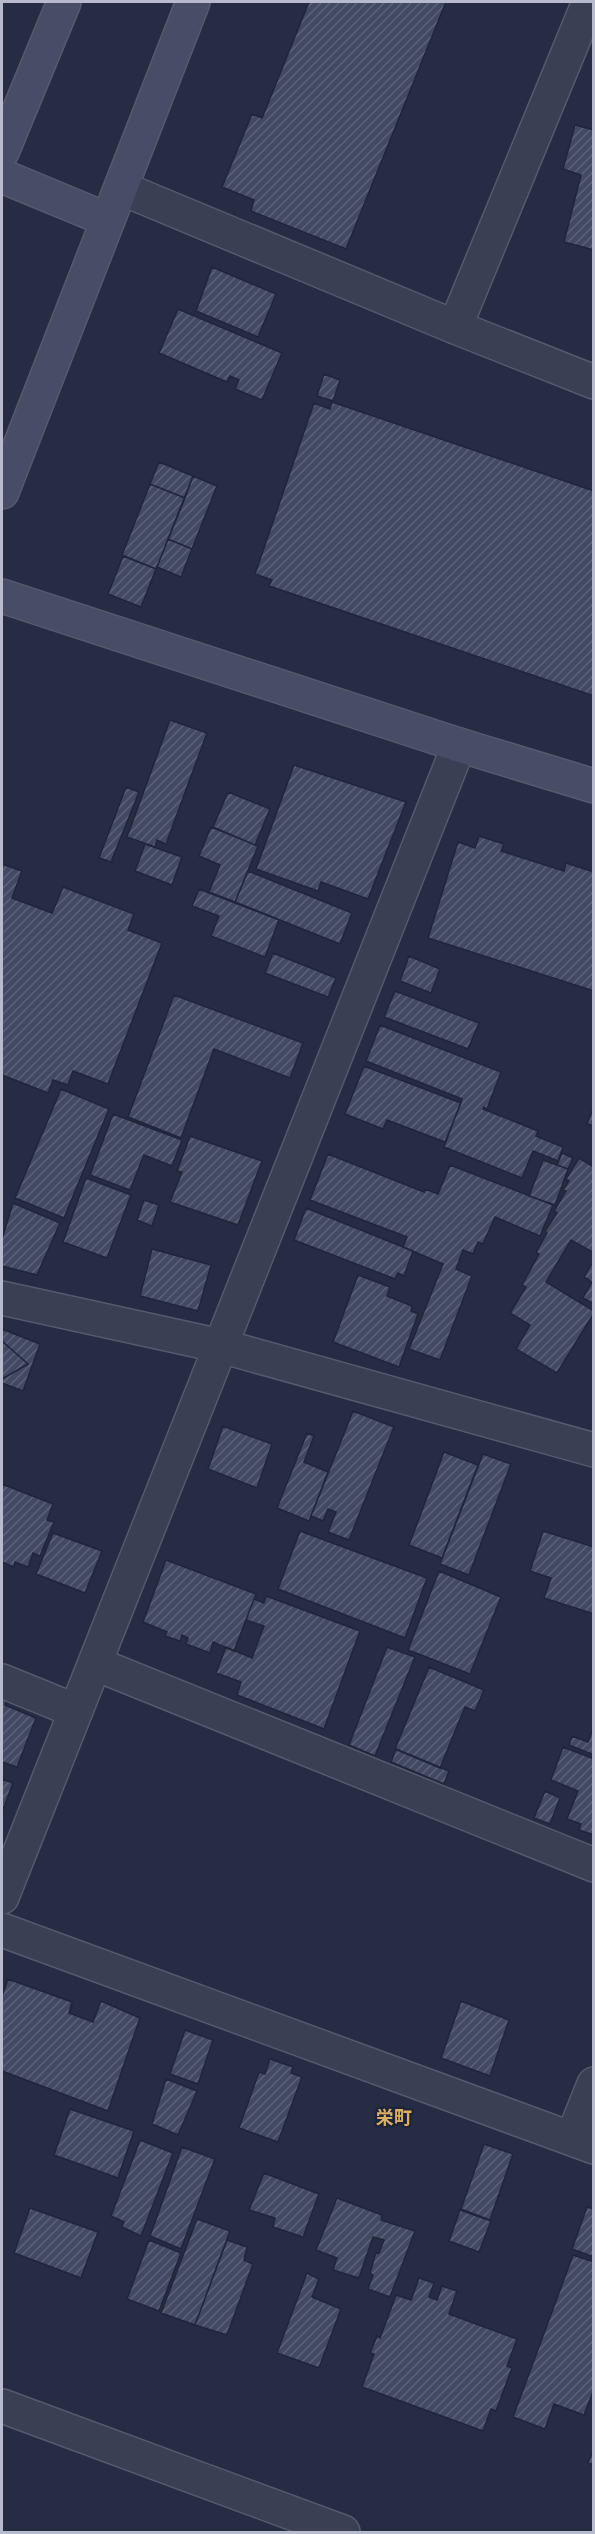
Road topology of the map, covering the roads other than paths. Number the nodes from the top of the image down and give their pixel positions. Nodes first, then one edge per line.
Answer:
1 (64, 2) edge
2 (193, 2) edge
3 (589, 2) edge
4 (2, 152) edge
5 (2, 176) edge
6 (120, 188) junction
7 (108, 220) junction
8 (455, 327) junction
9 (594, 382) edge
10 (2, 492) edge
11 (2, 596) edge
12 (459, 744) junction
13 (594, 786) edge
14 (2, 1298) edge
15 (221, 1346) junction
16 (594, 1450) edge
17 (96, 1664) junction
18 (2, 1681) edge
19 (76, 1711) junction
20 (594, 1865) edge
21 (2, 1897) edge
22 (2, 1930) edge
23 (594, 2084) edge
24 (583, 2143) edge
25 (2, 2406) edge
26 (343, 2532) edge

1 - 4 street
2 - 6 street
3 - 8 street
5 - 7 street
6 - 7 street
6 - 8 street
7 - 10 street
8 - 9 street
11 - 12 street
12 - 13 street
12 - 15 street
14 - 15 street
15 - 16 street
15 - 17 street
17 - 19 street
17 - 20 street
18 - 19 street
19 - 21 street
22 - 24 street
23 - 24 street
25 - 26 street

